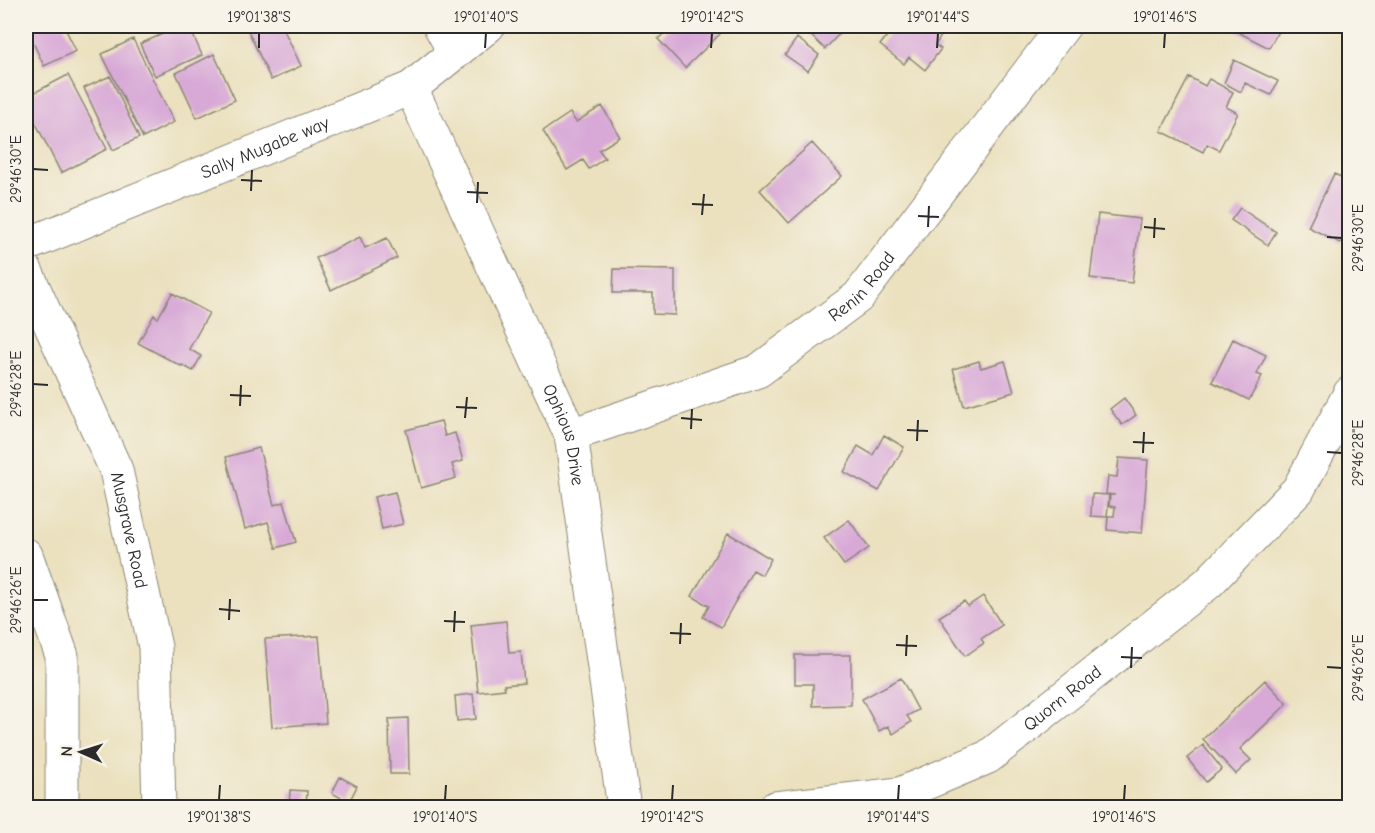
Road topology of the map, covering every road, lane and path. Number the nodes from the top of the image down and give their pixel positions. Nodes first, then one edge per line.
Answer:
1 (488, 26) edge
2 (1064, 26) edge
3 (447, 39) edge
4 (411, 88) junction
5 (26, 245) edge
6 (26, 271) edge
7 (1350, 393) edge
8 (571, 435) junction
9 (26, 555) edge
10 (62, 807) edge
11 (159, 807) edge
12 (624, 807) edge
13 (775, 807) edge

1 - 3 street, Sally Mugabe way
2 - 8 street, Renin Road
3 - 4 street, Sally Mugabe way
4 - 5 street, Sally Mugabe way
4 - 8 street, Ophious Drive
6 - 11 street, Musgrave Road
7 - 13 street, Quorn Road
8 - 12 street, Ophious Drive
9 - 10 street

